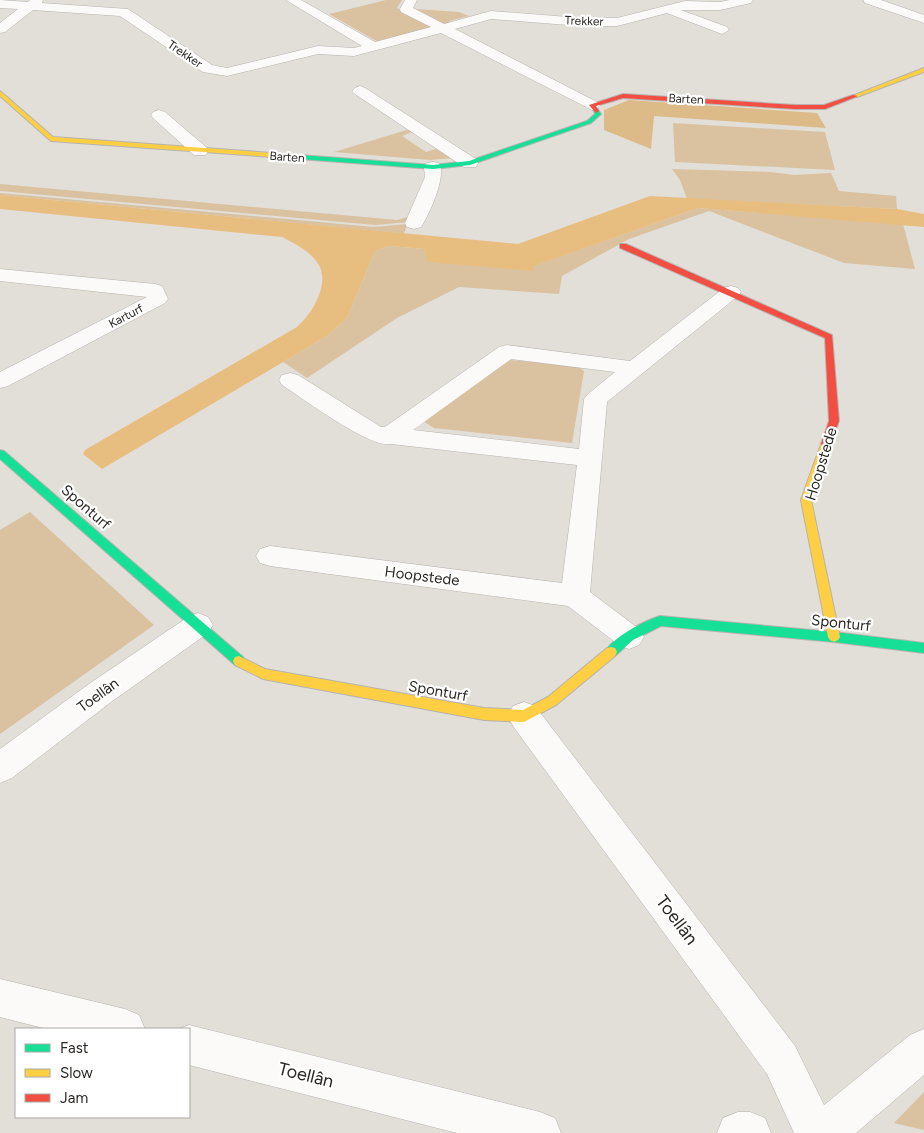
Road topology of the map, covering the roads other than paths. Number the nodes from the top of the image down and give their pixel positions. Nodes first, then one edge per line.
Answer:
1 (292, 0) edge
2 (411, 0) edge
3 (747, 0) edge
4 (868, 0) edge
5 (34, 3) edge
6 (715, 3) edge
7 (0, 4) edge
8 (666, 9) junction
9 (924, 19) edge
10 (0, 28) edge
11 (442, 29) junction
12 (722, 30) dead end
13 (374, 48) junction
14 (924, 70) edge
15 (360, 91) dead end
16 (0, 93) edge
17 (592, 105) junction
18 (160, 115) dead end
19 (200, 151) junction
20 (470, 163) junction
21 (433, 167) junction
22 (414, 223) dead end
23 (623, 246) dead end
24 (0, 275) edge
25 (731, 292) junction
26 (635, 368) junction
27 (290, 380) dead end
28 (0, 381) edge
29 (387, 437) junction
30 (0, 453) edge
31 (588, 458) junction
32 (270, 556) dead end
33 (575, 596) junction
34 (198, 625) junction
35 (630, 637) junction
36 (834, 637) junction
37 (924, 648) edge
38 (524, 716) junction
39 (0, 768) edge
40 (0, 998) edge
41 (121, 1028) edge
42 (190, 1045) edge
43 (924, 1049) edge
44 (540, 1133) edge
45 (738, 1133) edge
46 (750, 1133) edge
47 (816, 1133) edge
48 (823, 1133) edge

1 - 13 street
2 - 11 street
3 - 6 street, Trekker
4 - 9 street
5 - 7 street, Trekker
5 - 10 street
5 - 13 street, Trekker
6 - 8 street, Trekker
8 - 11 street, Trekker
8 - 12 street
11 - 13 street, Trekker
11 - 17 street
14 - 17 street, Barten
15 - 20 street
16 - 19 street, Barten
17 - 20 street, Barten
18 - 19 street
19 - 21 street, Barten
20 - 21 street, Barten
21 - 22 street
23 - 25 street, Hoopstede
24 - 28 street, Karturf
25 - 26 street
25 - 36 street, Hoopstede
26 - 29 street
26 - 31 street
27 - 29 street
29 - 31 street
30 - 34 street, Sponturf
31 - 33 street
32 - 33 street, Hoopstede
33 - 35 street, Hoopstede
34 - 38 street, Sponturf
34 - 39 street, Toellân
35 - 36 street, Sponturf
35 - 38 street, Sponturf
36 - 37 street, Sponturf
38 - 47 street, Toellân
40 - 41 street
42 - 44 street, Toellân
43 - 48 street
45 - 46 street

